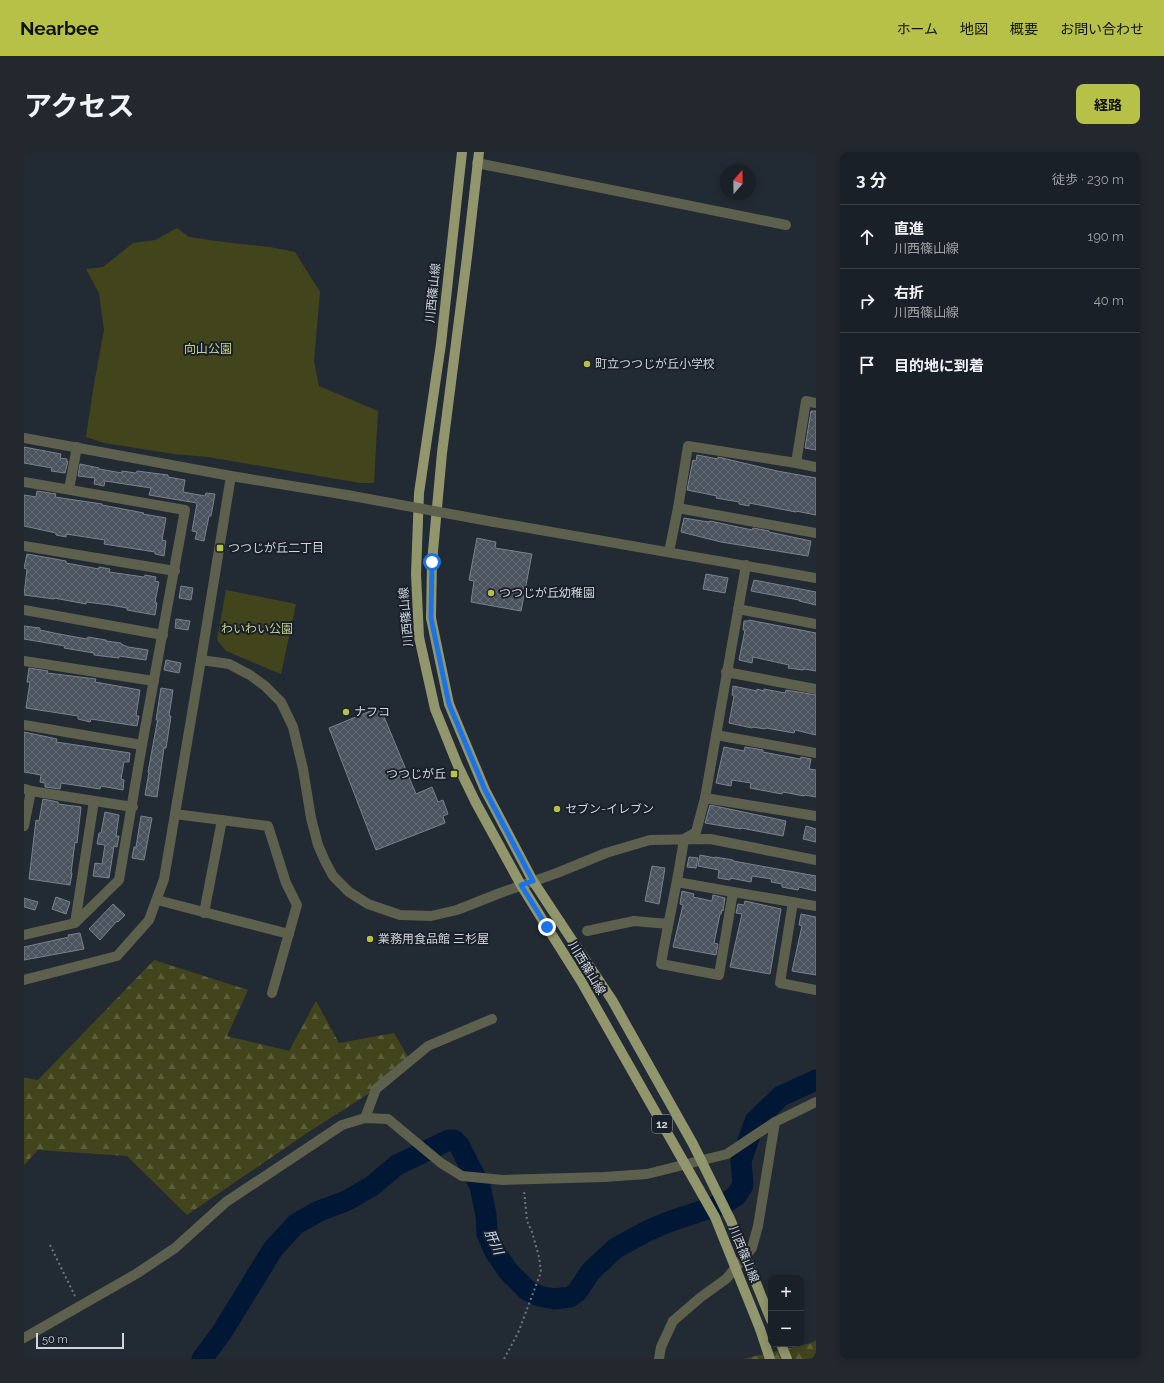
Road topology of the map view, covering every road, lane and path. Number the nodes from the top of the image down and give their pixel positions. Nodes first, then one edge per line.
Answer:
1 (462, 152) edge
2 (479, 152) edge
3 (477, 163) junction
4 (786, 225) dead end
5 (816, 403) edge
6 (24, 438) edge
7 (77, 447) junction
8 (796, 463) junction
9 (816, 467) edge
10 (231, 476) junction
11 (24, 482) edge
12 (69, 489) junction
13 (678, 508) junction
14 (816, 533) edge
15 (24, 546) edge
16 (669, 552) junction
17 (746, 566) junction
18 (175, 570) junction
19 (816, 578) edge
20 (738, 609) junction
21 (24, 610) edge
22 (816, 624) edge
23 (163, 635) junction
24 (201, 660) junction
25 (24, 661) edge
26 (726, 672) junction
27 (154, 681) junction
28 (816, 689) edge
29 (24, 725) edge
30 (716, 735) junction
31 (142, 745) junction
32 (816, 753) edge
33 (27, 790) edge
34 (705, 798) junction
35 (94, 801) junction
36 (132, 807) junction
37 (175, 814) junction
38 (816, 816) edge
39 (222, 820) junction
40 (24, 826) edge
41 (684, 839) junction
42 (816, 860) edge
43 (533, 881) junction
44 (677, 882) junction
45 (521, 885) junction
46 (733, 892) junction
47 (157, 900) junction
48 (793, 902) junction
49 (816, 906) edge
50 (204, 913) junction
51 (75, 922) junction
52 (668, 924) junction
53 (587, 931) dead end
54 (288, 934) junction
55 (24, 935) edge
56 (24, 980) edge
57 (816, 990) edge
58 (272, 993) dead end
59 (492, 1019) dead end
60 (816, 1102) edge
61 (365, 1118) junction
62 (775, 1122) junction
63 (524, 1179) junction
64 (50, 1245) dead end
65 (80, 1306) junction
66 (768, 1313) edge
67 (24, 1338) edge
68 (782, 1347) edge
69 (504, 1359) edge
70 (659, 1359) edge
71 (770, 1359) edge
72 (787, 1359) edge

1 - 45 main road, 川西篠山線 / 12
2 - 3 main road, 川西篠山線 / 12
3 - 4 street
3 - 43 main road, 川西篠山線 / 12
5 - 8 street
6 - 7 street
7 - 10 street
7 - 12 street
8 - 9 street
8 - 13 street
10 - 16 street, bridge
10 - 24 street
11 - 12 street
12 - 18 street
13 - 14 street
13 - 16 street
15 - 18 street
16 - 17 street
17 - 19 street
17 - 20 street
18 - 23 street
20 - 22 street
20 - 26 street
21 - 23 street
23 - 27 street
24 - 37 street
24 - 45 street
25 - 27 street
26 - 28 street
26 - 30 street
27 - 31 street
29 - 31 street
30 - 32 street
30 - 34 street
31 - 36 street
33 - 35 street
33 - 40 street
34 - 38 street
34 - 41 street
35 - 36 street
35 - 51 street
36 - 51 street
37 - 39 street
37 - 47 street
39 - 50 street
39 - 54 street
41 - 42 street
41 - 43 street
41 - 44 street
43 - 45 street
43 - 66 main road, 川西篠山線 / 12, bridge
44 - 46 street
44 - 52 street
45 - 71 main road, 川西篠山線 / 12, bridge
46 - 48 street
46 - 52 street
47 - 50 street
47 - 56 street
48 - 49 street
48 - 57 street
50 - 54 street
51 - 55 street
52 - 53 street
54 - 58 street
59 - 61 street
60 - 62 street
61 - 63 street
61 - 65 street
62 - 63 street
62 - 70 street
63 - 69 path
64 - 65 path
65 - 67 street
68 - 72 main road

